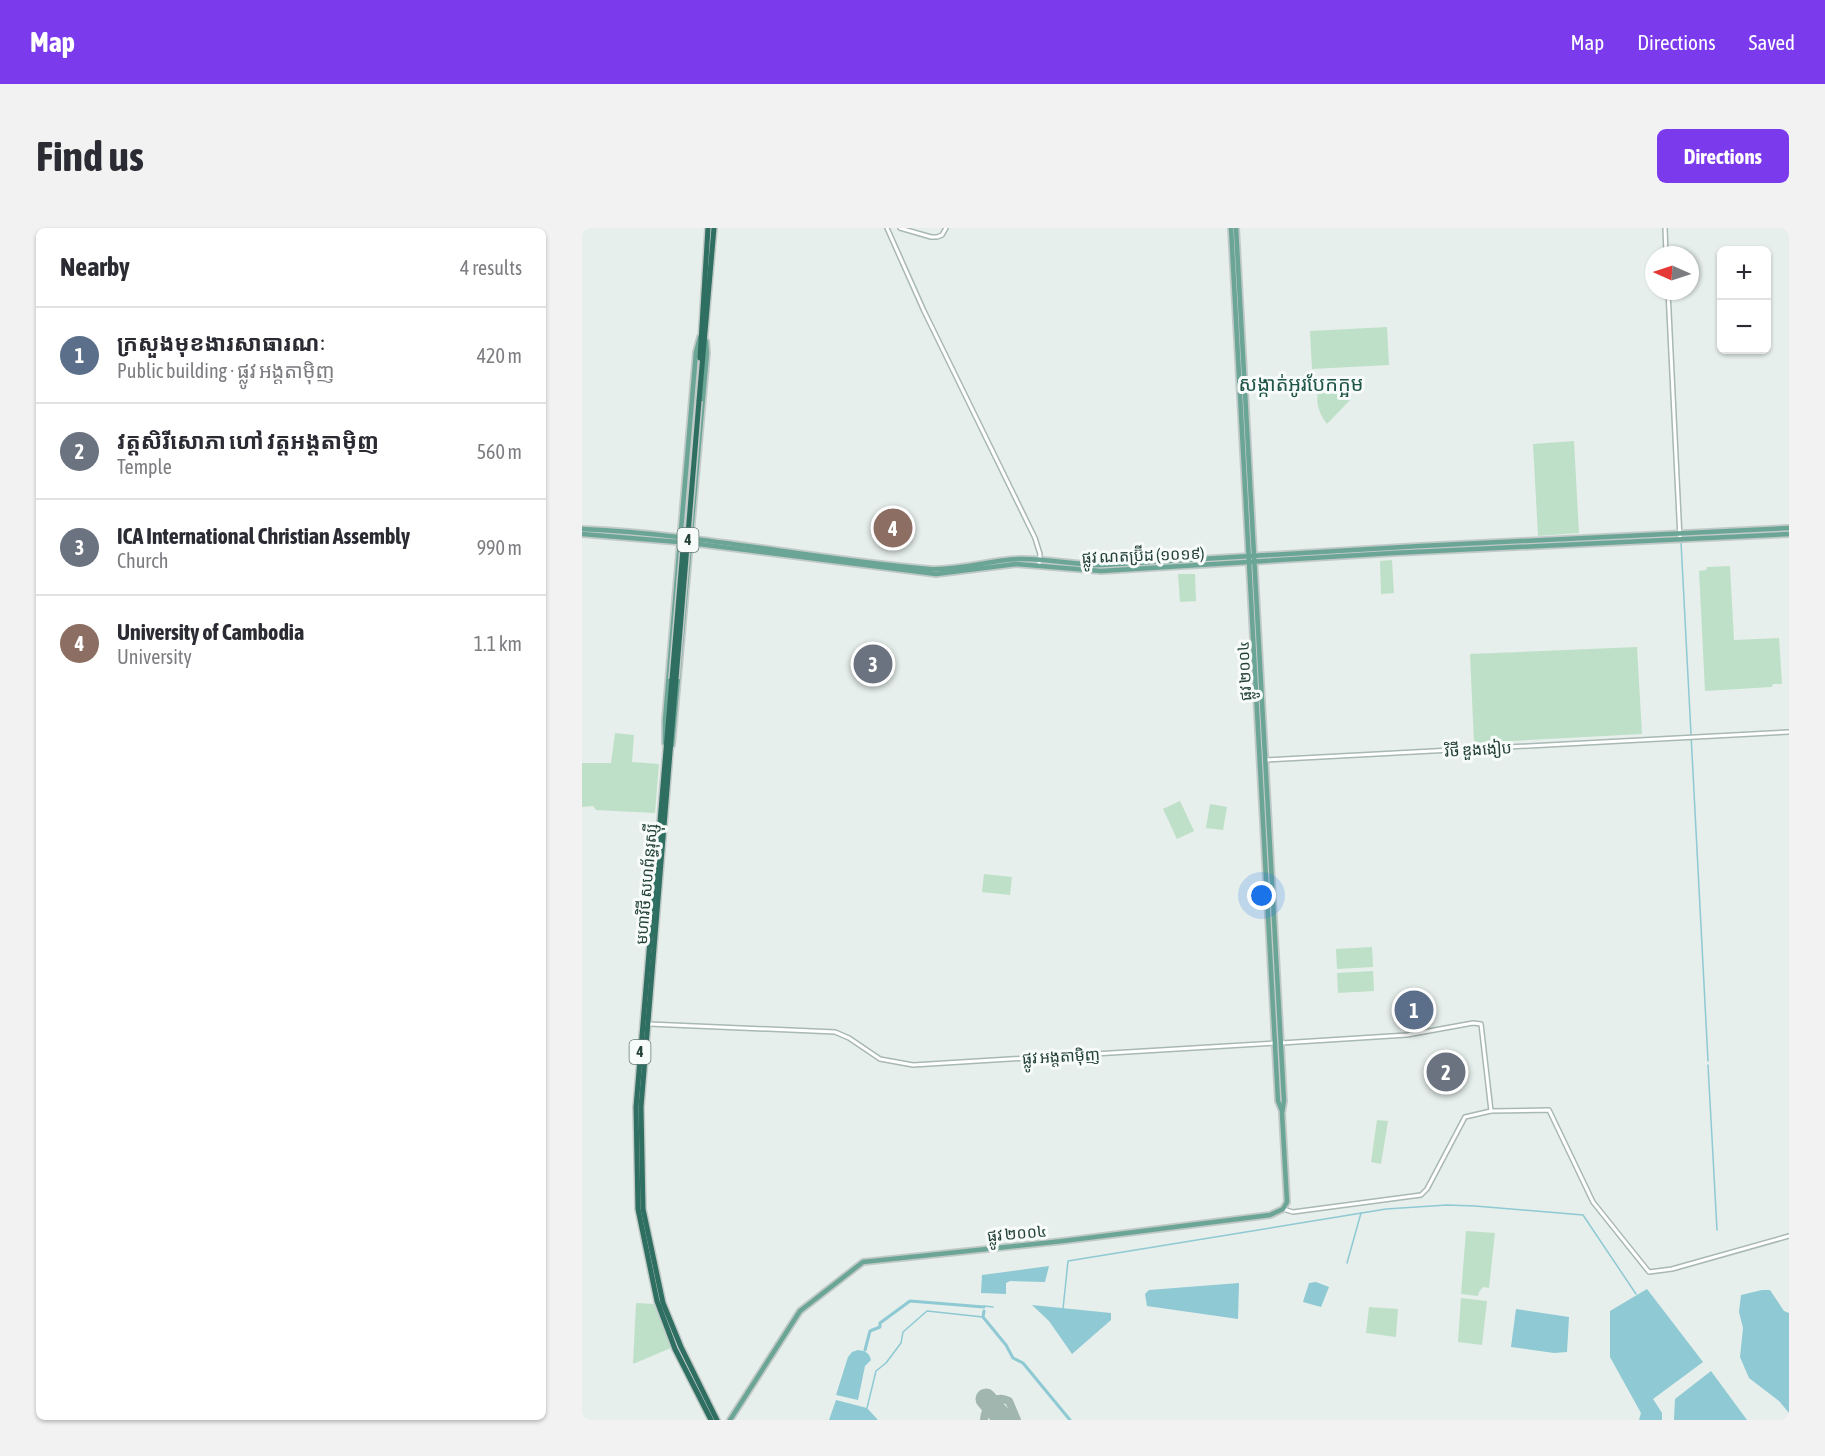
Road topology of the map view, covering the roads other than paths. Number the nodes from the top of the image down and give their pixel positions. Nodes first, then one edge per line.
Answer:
1 (708, 228) edge
2 (714, 228) edge
3 (887, 228) edge
4 (900, 228) edge
5 (945, 228) edge
6 (1231, 228) edge
7 (1236, 228) edge
8 (1665, 228) edge
9 (1666, 246) edge
10 (1668, 300) edge
11 (1239, 318) junction
12 (702, 337) junction
13 (686, 471) junction
14 (697, 473) junction
15 (1789, 528) edge
16 (582, 529) edge
17 (582, 534) edge
18 (1789, 534) edge
19 (1680, 536) junction
20 (680, 539) junction
21 (691, 541) junction
22 (1252, 560) junction
23 (1039, 562) junction
24 (676, 594) junction
25 (687, 595) junction
26 (1789, 732) edge
27 (668, 750) junction
28 (1263, 760) junction
29 (648, 1024) junction
30 (1278, 1043) junction
31 (642, 1063) junction
32 (1491, 1111) junction
33 (638, 1139) junction
34 (1283, 1209) junction
35 (1789, 1236) edge
36 (711, 1420) edge
37 (717, 1420) edge
38 (730, 1420) edge

1 - 12 highway, មហាវិថី សហព័ន្ធរុស្ស៊ី / 4
2 - 12 highway, មហាវិថី សហព័ន្ធរុស្ស៊ី / 4
3 - 23 street
4 - 5 street
6 - 11 main road, ផ្លូវ ២០០៤
7 - 11 main road, ផ្លូវ ២០០៤
8 - 9 street
10 - 19 street
11 - 22 main road, ផ្លូវ ២០០៤
12 - 13 main road, មហាវិថី សហព័ន្ធរុស្ស៊ី
12 - 14 main road, មហាវិថី សហព័ន្ធរុស្ស៊ី
12 - 27 highway, មហាវិថី សហព័ន្ធរុស្ស៊ី / 4, bridge
13 - 14 main road
13 - 20 main road, មហាវិថី សហព័ន្ធរុស្ស៊ី
14 - 21 main road, មហាវិថី សហព័ន្ធរុស្ស៊ី
15 - 19 main road
16 - 20 main road
17 - 20 main road
18 - 19 main road
19 - 22 main road, ផ្លូវ ណតប្រ៊ីដ (១០១៩)
20 - 21 main road, ផ្លូវ ណតប្រ៊ីដ (១០១៩)
20 - 24 main road, មហាវិថី សហព័ន្ធរុស្ស៊ី
21 - 23 main road, ផ្លូវ ណតប្រ៊ីដ (១០១៩)
21 - 25 main road, មហាវិថី សហព័ន្ធរុស្ស៊ី
22 - 23 main road, ផ្លូវ ណតប្រ៊ីដ (១០១៩)
22 - 28 main road, ផ្លូវ ២០០៤
24 - 25 main road
24 - 27 main road, មហាវិថី សហព័ន្ធរុស្ស៊ី
25 - 27 main road, មហាវិថី សហព័ន្ធរុស្ស៊ី
26 - 28 street, វិថី ឌួងងៀប
27 - 29 highway, មហាវិថី សហព័ន្ធរុស្ស៊ី / 4
27 - 31 highway, មហាវិថី សហព័ន្ធរុស្ស៊ី / 4
28 - 30 main road, ផ្លូវ ២០០៤
29 - 30 street, ផ្លូវ អង្តតាម៉ិញ
29 - 31 highway, មហាវិថី សហព័ន្ធរុស្ស៊ី / 4
30 - 32 street, ផ្លូវ អង្តតាម៉ិញ
30 - 34 main road, ផ្លូវ ២០០៤
31 - 33 highway, មហាវិថី សហព័ន្ធរុស្ស៊ី / 4
32 - 34 street
32 - 35 street
33 - 36 highway, មហាវិថី សហព័ន្ធរុស្ស៊ី / 4
33 - 37 highway, មហាវិថី សហព័ន្ធរុស្ស៊ី / 4
34 - 38 main road, ផ្លូវ ២០០៤

